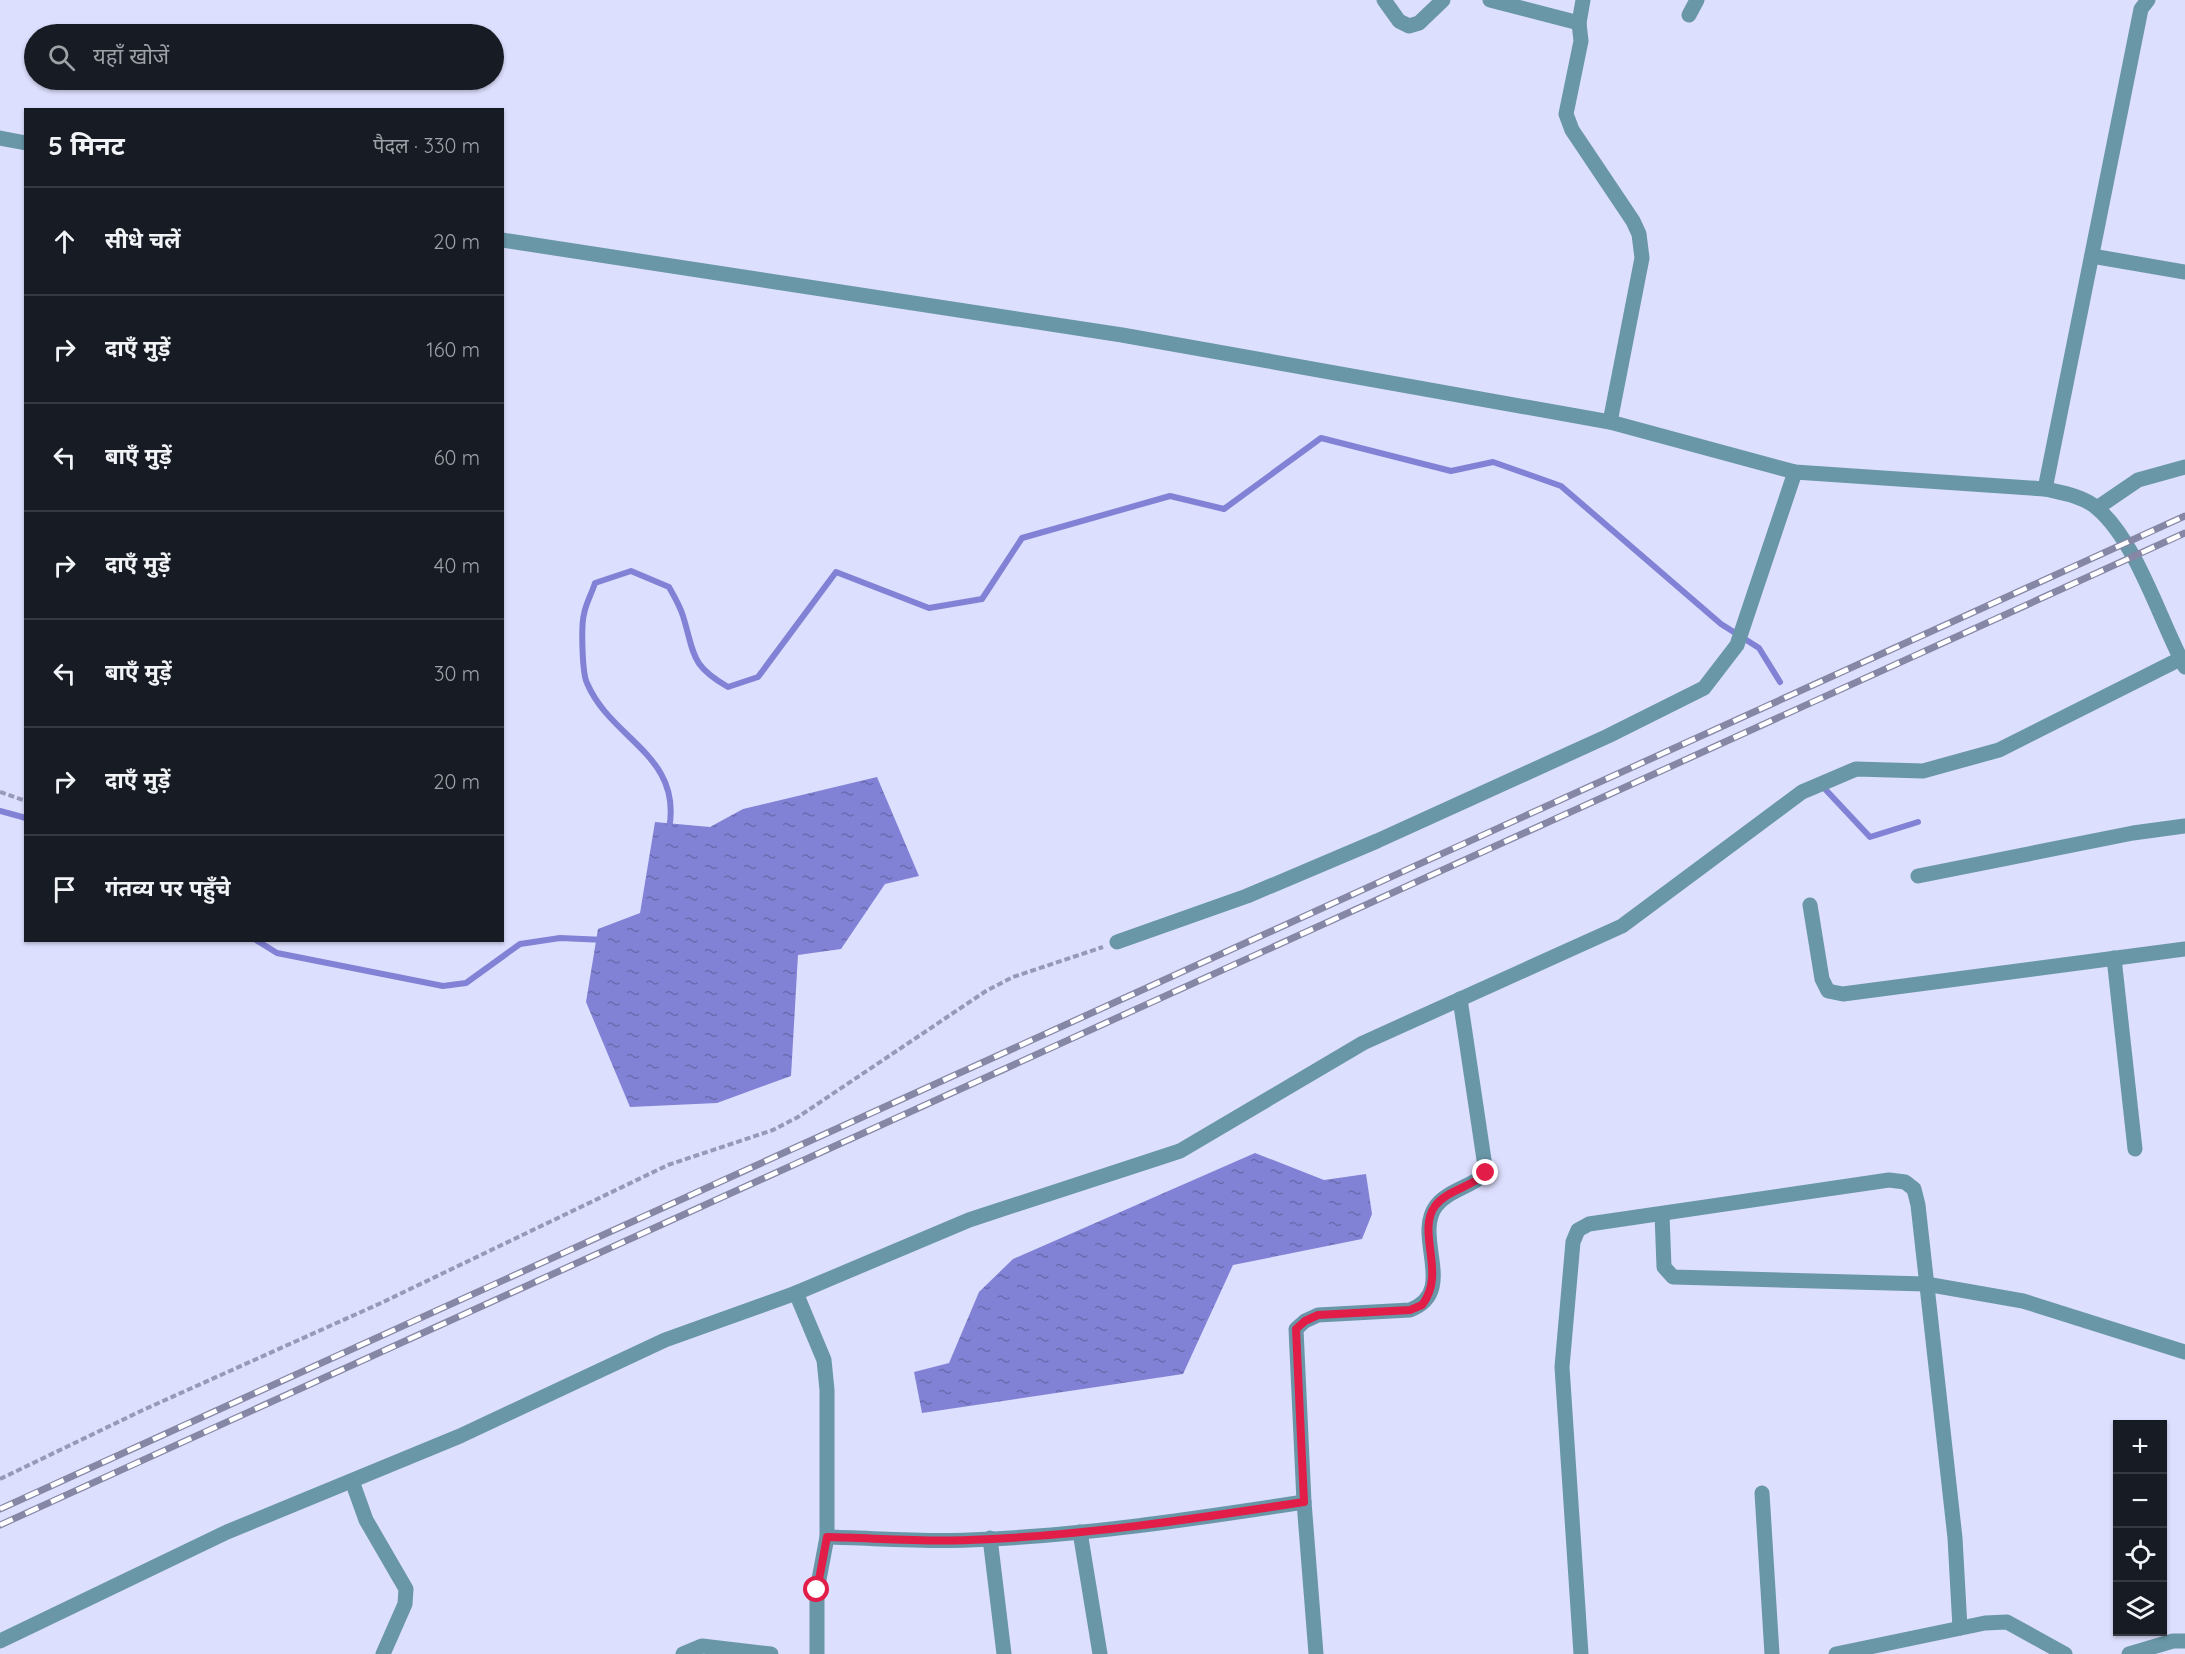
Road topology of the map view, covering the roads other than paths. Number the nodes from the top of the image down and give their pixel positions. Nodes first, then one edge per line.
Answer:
1 (1384, 0) edge
2 (1443, 0) edge
3 (1490, 0) edge
4 (1583, 0) edge
5 (1697, 0) edge
6 (2148, 0) edge
7 (1689, 15) dead end
8 (1579, 23) junction
9 (0, 138) edge
10 (24, 143) edge
11 (504, 240) edge
12 (2092, 256) junction
13 (2185, 272) edge
14 (1610, 422) junction
15 (2185, 467) edge
16 (1795, 472) junction
17 (2045, 489) junction
18 (2097, 508) junction
19 (2183, 663) edge
20 (2185, 826) edge
21 (1918, 876) dead end
22 (1810, 905) dead end
23 (1117, 942) road end
24 (2185, 949) edge
25 (2114, 958) junction
26 (1460, 999) junction
27 (2135, 1149) dead end
28 (1662, 1214) junction
29 (1926, 1284) junction
30 (796, 1293) junction
31 (2185, 1352) edge
32 (352, 1481) junction
33 (1762, 1493) dead end
34 (1304, 1502) junction
35 (1080, 1532) junction
36 (827, 1537) junction
37 (990, 1538) junction
38 (1960, 1628) junction
39 (0, 1641) edge
40 (2185, 1641) edge
41 (2061, 1653) edge
42 (383, 1654) edge
43 (683, 1654) edge
44 (771, 1654) edge
45 (818, 1654) edge
46 (1004, 1654) edge
47 (1100, 1654) edge
48 (1316, 1654) edge
49 (1581, 1654) edge
50 (1772, 1654) edge
51 (1836, 1654) edge
52 (2129, 1654) edge

1 - 2 street
3 - 8 street
4 - 8 street
5 - 7 street
6 - 12 street
8 - 14 street
9 - 10 street
11 - 14 street
12 - 13 street
12 - 17 street
14 - 16 street
15 - 18 street
16 - 17 street
16 - 23 street
17 - 18 street
18 - 19 street
19 - 26 street
20 - 21 street
22 - 25 street
24 - 25 street
25 - 27 street
26 - 30 street
26 - 34 street
28 - 29 street
28 - 29 street
28 - 49 street
29 - 31 street
29 - 38 street
30 - 32 street
30 - 36 street
32 - 39 street
32 - 42 street
33 - 50 street
34 - 35 street
34 - 48 street
35 - 37 street
35 - 47 street
36 - 37 street
36 - 45 street
37 - 46 street
38 - 41 street
38 - 51 street
40 - 52 street
43 - 44 street

